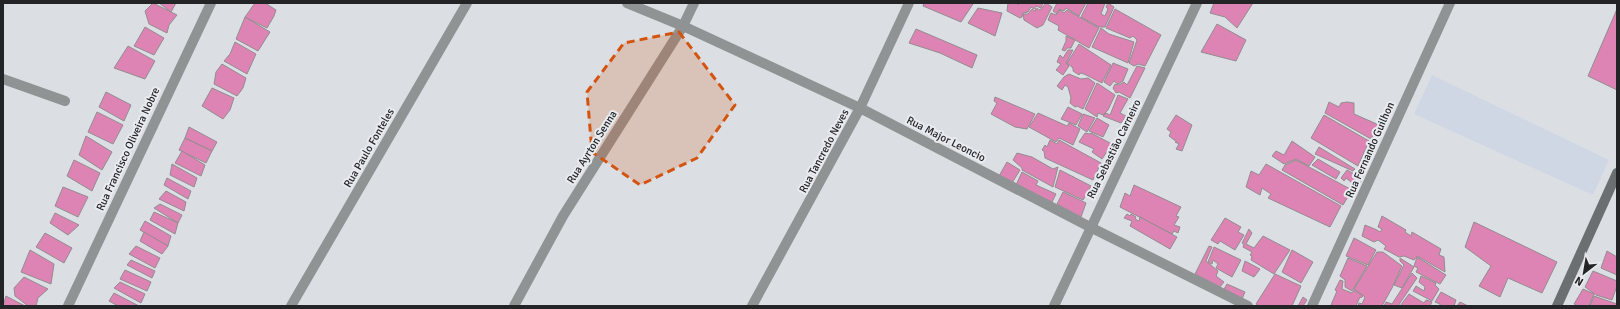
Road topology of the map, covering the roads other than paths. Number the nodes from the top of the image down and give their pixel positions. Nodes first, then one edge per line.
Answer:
1 (210, 3) edge
2 (467, 3) edge
3 (627, 3) edge
4 (694, 3) edge
5 (909, 3) edge
6 (1197, 3) edge
7 (1450, 3) edge
8 (683, 26) junction
9 (3, 78) edge
10 (65, 100) dead end
11 (860, 108) junction
12 (1617, 173) edge
13 (1090, 227) junction
14 (68, 306) edge
15 (291, 306) edge
16 (514, 306) edge
17 (752, 306) edge
18 (1054, 306) edge
19 (1248, 306) edge
20 (1312, 306) edge
21 (1556, 306) edge

1 - 14 street, Rua Francisco Oliveira Nobre
2 - 15 street, Rua Paulo Fonteles
3 - 8 street, Rua Major Leoncio
4 - 8 street, Rua Ayrton Senna
5 - 11 street, Rua Tancredo Neves
6 - 13 street, Rua Sebastião Carneiro
7 - 20 street, Rua Fernando Guilhon
8 - 11 street, Rua Major Leoncio
8 - 16 street, Rua Ayrton Senna
9 - 10 street
11 - 13 street, Rua Major Leoncio
11 - 17 street, Rua Tancredo Neves
12 - 21 street
13 - 18 street, Rua Sebastião Carneiro
13 - 19 street, Rua Major Leoncio

